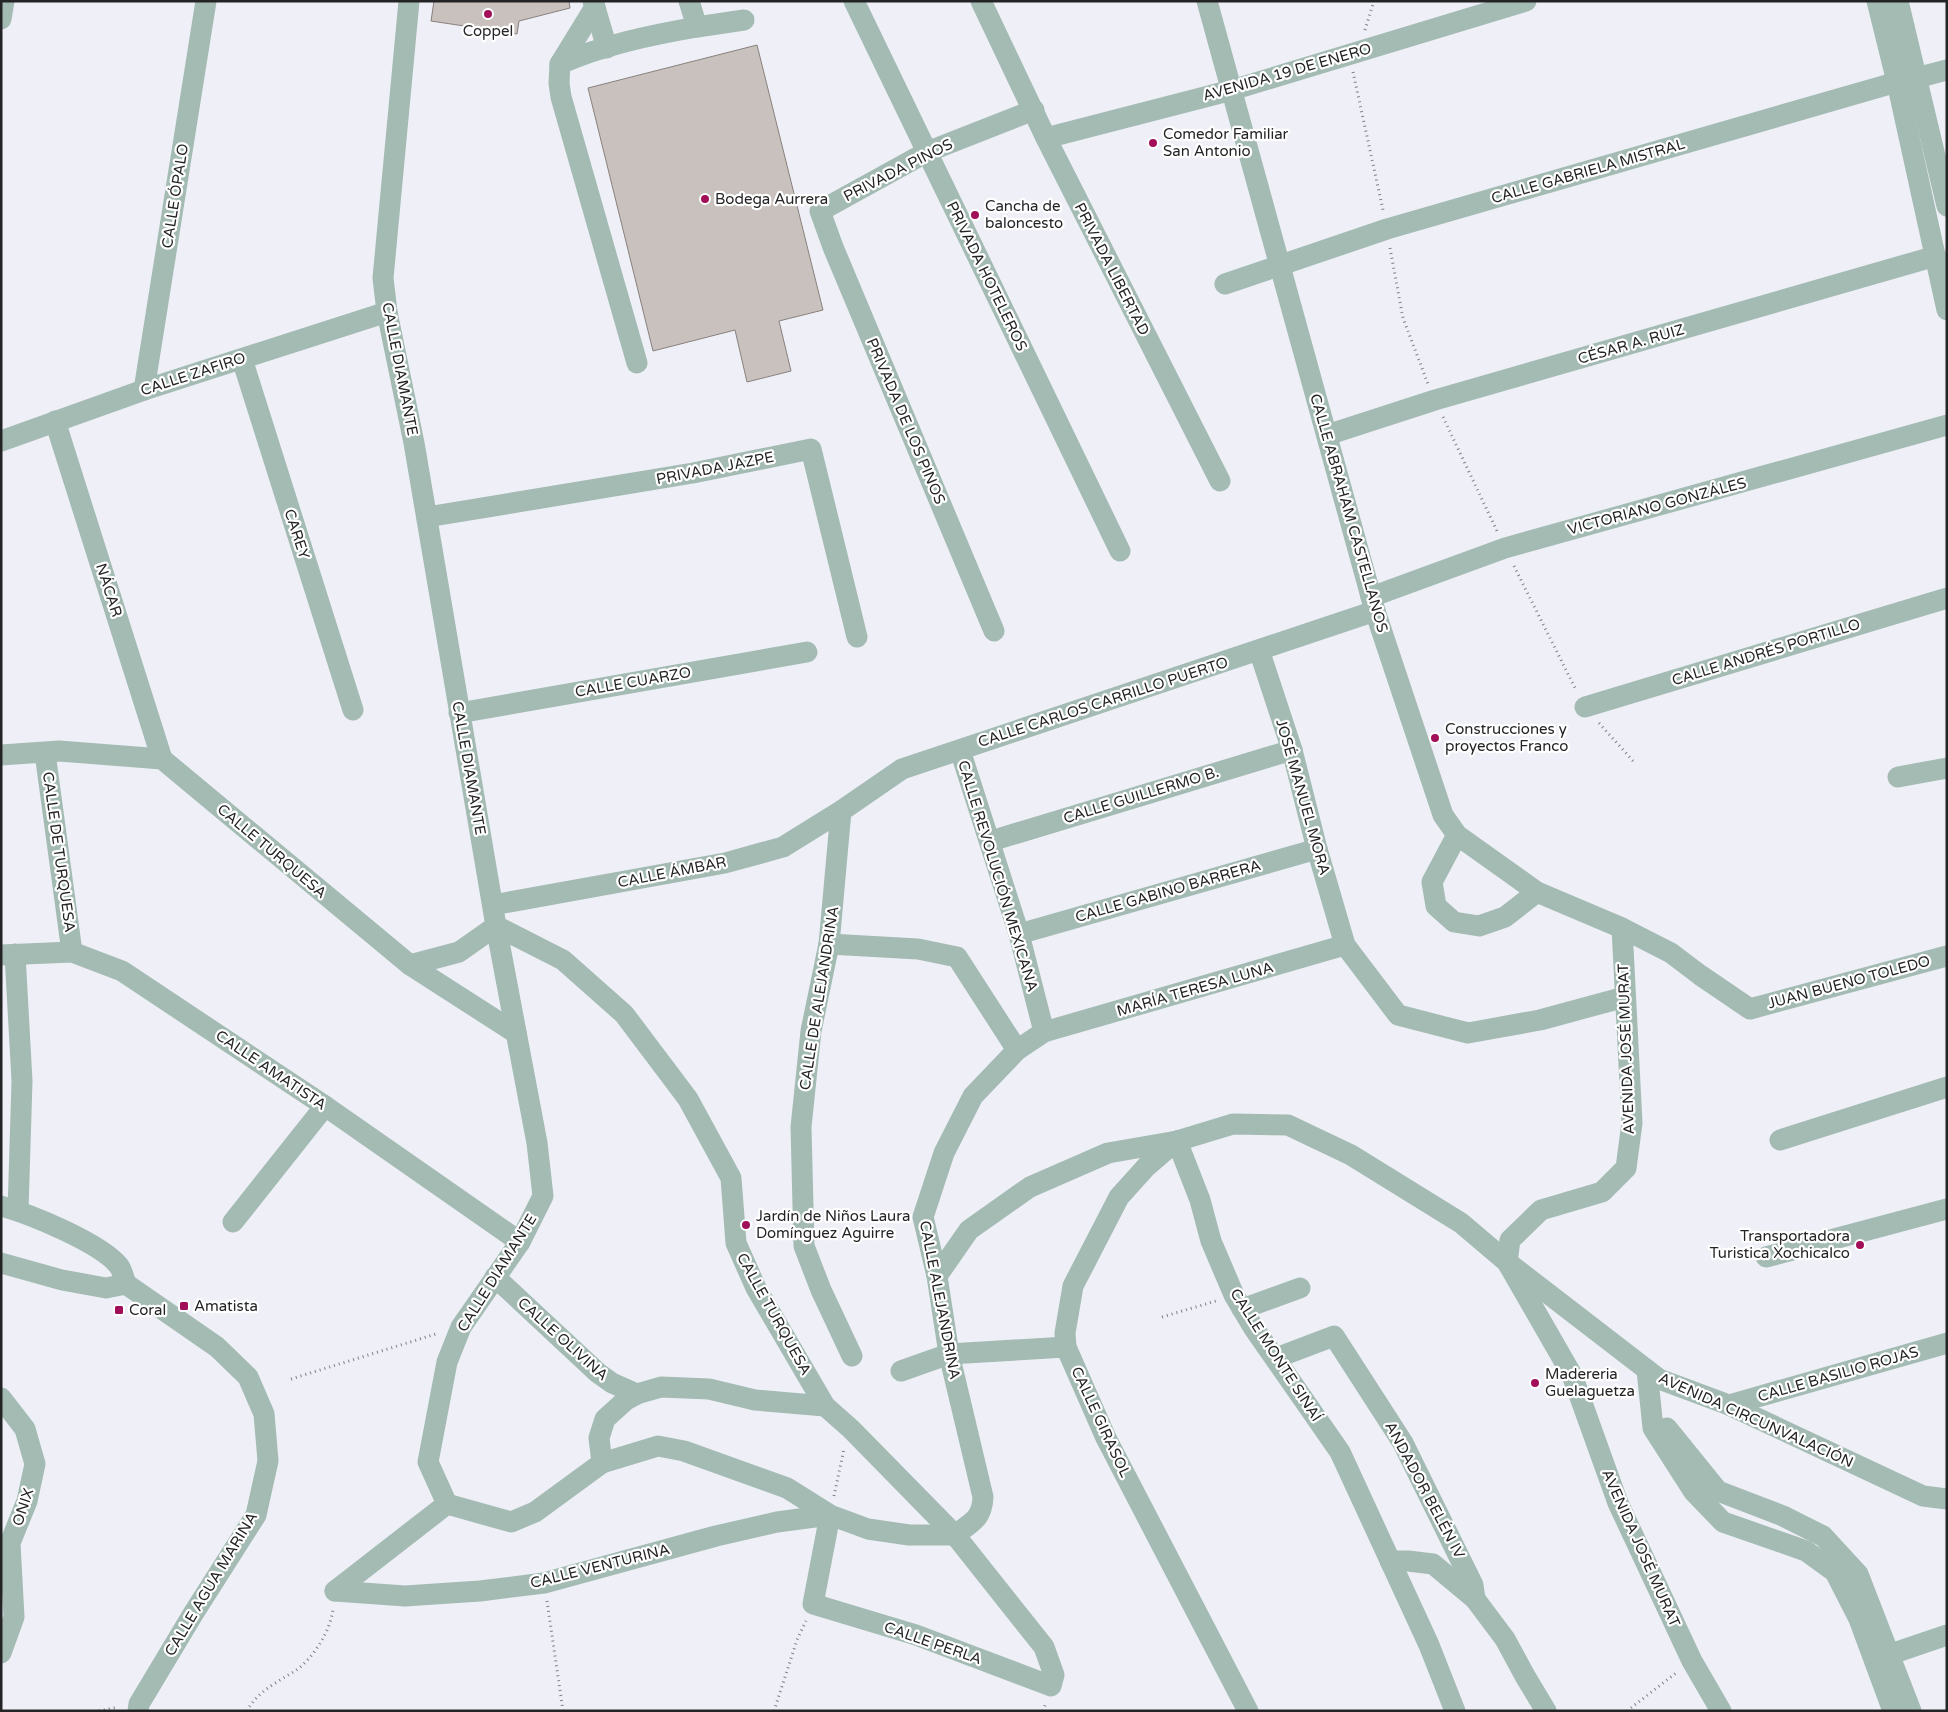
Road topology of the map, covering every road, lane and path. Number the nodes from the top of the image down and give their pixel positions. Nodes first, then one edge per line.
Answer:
1 (4, 1) edge
2 (206, 1) edge
3 (409, 1) edge
4 (689, 1) edge
5 (854, 1) edge
6 (981, 1) edge
7 (1207, 1) edge
8 (1526, 1) edge
9 (1877, 1) edge
10 (1898, 1) edge
11 (594, 4) edge
12 (1, 19) edge
13 (744, 20) dead end
14 (697, 27) junction
15 (607, 48) junction
16 (1357, 52) junction
17 (560, 64) junction
18 (1947, 70) edge
19 (1907, 80) junction
20 (1232, 90) junction
21 (1034, 110) junction
22 (1046, 138) junction
23 (927, 152) junction
24 (1947, 206) edge
25 (820, 211) joint
26 (1387, 228) junction
27 (1936, 256) junction
28 (1280, 266) junction
29 (1225, 284) dead end
30 (1947, 310) edge
31 (387, 312) junction
32 (242, 358) junction
33 (638, 363) dead end
34 (144, 390) junction
35 (1434, 400) junction
36 (55, 421) junction
37 (1947, 425) edge
38 (1327, 435) junction
39 (1, 441) edge
40 (1220, 481) dead end
41 (427, 517) junction
42 (1505, 548) junction
43 (1120, 551) dead end
44 (1947, 598) edge
45 (1373, 604) junction
46 (994, 630) dead end
47 (857, 637) dead end
48 (1259, 650) junction
49 (807, 652) dead end
50 (1585, 707) junction
51 (353, 710) dead end
52 (459, 713) junction
53 (960, 750) junction
54 (1292, 750) junction
55 (46, 753) junction
56 (1, 755) edge
57 (162, 759) junction
58 (1634, 762) dead end
59 (1947, 768) edge
60 (1898, 777) dead end
61 (841, 811) junction
62 (1458, 835) junction
63 (990, 841) junction
64 (1317, 849) junction
65 (1537, 892) junction
66 (493, 905) junction
67 (496, 926) junction
68 (1622, 928) junction
69 (1020, 934) junction
70 (829, 944) junction
71 (1345, 945) junction
72 (72, 952) junction
73 (8, 954) edge
74 (1947, 956) edge
75 (410, 965) junction
76 (1625, 997) junction
77 (1750, 1008) joint
78 (1044, 1032) junction
79 (516, 1033) junction
80 (1017, 1050) junction
81 (1947, 1087) edge
82 (325, 1106) junction
83 (1780, 1140) dead end
84 (1176, 1141) junction
85 (10, 1209) edge
86 (1947, 1209) edge
87 (233, 1222) dead end
88 (520, 1242) junction
89 (1766, 1257) dead end
90 (1507, 1262) junction
91 (1, 1263) edge
92 (937, 1276) junction
93 (495, 1278) junction
94 (126, 1284) junction
95 (1300, 1288) dead end
96 (1238, 1302) junction
97 (1162, 1317) dead end
98 (461, 1327) junction
99 (1947, 1343) edge
100 (1066, 1347) junction
101 (948, 1354) junction
102 (852, 1356) dead end
103 (1276, 1358) junction
104 (901, 1371) dead end
105 (1653, 1375) junction
106 (291, 1379) dead end
107 (637, 1394) junction
108 (1, 1398) edge
109 (1729, 1405) junction
110 (825, 1406) junction
111 (851, 1429) junction
112 (602, 1462) junction
113 (1947, 1499) edge
114 (447, 1504) junction
115 (830, 1515) junction
116 (955, 1534) junction
117 (1390, 1562) junction
118 (544, 1583) junction
119 (336, 1591) junction
120 (1475, 1599) junction
121 (813, 1604) junction
122 (1947, 1636) edge
123 (1, 1653) edge
124 (1891, 1654) junction
125 (1692, 1661) junction
126 (1051, 1686) joint
127 (138, 1711) edge
128 (247, 1711) edge
129 (563, 1711) edge
130 (774, 1711) edge
131 (1248, 1711) edge
132 (1455, 1711) edge
133 (1546, 1711) edge
134 (1627, 1711) edge
135 (1721, 1711) edge
136 (1893, 1711) edge
137 (1911, 1711) edge

1 - 12 street
2 - 34 street, CALLE ÓPALO
3 - 31 street, CALLE DIAMANTE
4 - 14 street
5 - 23 street, PRIVADA HOTELEROS
6 - 21 street, PRIVADA LIBERTAD
7 - 20 street, CALLE ABRAHAM CASTELLANOS
8 - 16 street, AVENIDA 19 DE ENERO
9 - 19 street
10 - 19 street
11 - 15 street
11 - 17 street
13 - 14 street
14 - 15 street
15 - 17 street
16 - 20 street, AVENIDA 19 DE ENERO
16 - 26 path
17 - 33 street
18 - 19 street, CALLE GABRIELA MISTRAL
19 - 24 street
19 - 26 street, CALLE GABRIELA MISTRAL
19 - 27 street
20 - 22 street, AVENIDA 19 DE ENERO
20 - 28 street, CALLE ABRAHAM CASTELLANOS
21 - 22 street, PRIVADA LIBERTAD
21 - 23 street, PRIVADA PINOS
22 - 40 street, PRIVADA LIBERTAD
23 - 25 street, PRIVADA PINOS
23 - 43 street, PRIVADA HOTELEROS
25 - 46 street, PRIVADA DE LOS PINOS
26 - 28 street, CALLE GABRIELA MISTRAL
26 - 35 path
27 - 30 street
27 - 35 street, CÉSAR A. RUIZ
28 - 29 street, CALLE GABRIELA MISTRAL
28 - 38 street, CALLE ABRAHAM CASTELLANOS
31 - 32 street, CALLE ZAFIRO
31 - 41 street, CALLE DIAMANTE
32 - 34 street, CALLE ZAFIRO
32 - 51 street, CAREY
34 - 36 street, CALLE ZAFIRO
35 - 38 street, CÉSAR A. RUIZ
35 - 42 path
36 - 39 street, CALLE ZAFIRO
36 - 57 street, NÁCAR
37 - 42 street, VICTORIANO GONZÁLES
38 - 45 street, CALLE ABRAHAM CASTELLANOS
41 - 47 street, PRIVADA JAZPE
41 - 52 street, CALLE DIAMANTE
42 - 45 street, VICTORIANO GONZÁLES
42 - 50 path
44 - 50 street, CALLE ANDRÉS PORTILLO
45 - 48 street, CALLE CARLOS CARRILLO PUERTO
45 - 62 street, CALLE ABRAHAM CASTELLANOS
48 - 53 street, CALLE CARLOS CARRILLO PUERTO
48 - 54 street, JOSÉ MANUEL MORA
49 - 52 street, CALLE CUARZO
50 - 58 path
52 - 66 street, CALLE DIAMANTE
53 - 61 street, CALLE CARLOS CARRILLO PUERTO
53 - 63 street, CALLE REVOLUCIÓN MEXICANA
54 - 63 street, CALLE GUILLERMO B.
54 - 64 street, JOSÉ MANUEL MORA
55 - 56 street
55 - 57 street
55 - 72 street, CALLE DE TURQUESA
57 - 75 street, CALLE TURQUESA
59 - 60 street
61 - 66 street, CALLE ÁMBAR
61 - 70 street, CALLE DE ALEJANDRINA
62 - 65 street, CALLE ABRAHAM CASTELLANOS
62 - 65 street
63 - 69 street, CALLE REVOLUCIÓN MEXICANA
64 - 69 street, CALLE GABINO BARRERA
64 - 71 street, JOSÉ MANUEL MORA
65 - 68 street, CALLE ABRAHAM CASTELLANOS
66 - 67 street, CALLE DIAMANTE
67 - 75 street
67 - 79 street, CALLE DIAMANTE
67 - 110 street, CALLE TURQUESA
68 - 76 street, AVENIDA JOSÉ MURAT
68 - 77 street, CALLE ABRAHAM CASTELLANOS
69 - 78 street, CALLE REVOLUCIÓN MEXICANA
70 - 80 street
70 - 102 street, CALLE DE ALEJANDRINA
71 - 76 street
71 - 78 street, MARÍA TERESA LUNA
72 - 73 street, CALLE AMATISTA
72 - 82 street, CALLE AMATISTA
73 - 85 street
74 - 77 street, JUAN BUENO TOLEDO
75 - 79 street, CALLE TURQUESA
76 - 90 street, AVENIDA JOSÉ MURAT
78 - 80 street, CALLE ALEJANDRINA
79 - 88 street, CALLE DIAMANTE
80 - 92 street, CALLE ALEJANDRINA
81 - 83 street
82 - 87 street
82 - 88 street, CALLE AMATISTA
84 - 90 street, AVENIDA CIRCUNVALACIÓN
84 - 92 street, AVENIDA CIRCUNVALACIÓN
84 - 96 street, CALLE MONTE SINAÍ
84 - 100 street, CALLE GIRASOL
85 - 94 street
86 - 89 street
88 - 93 street, CALLE DIAMANTE
90 - 105 street, AVENIDA CIRCUNVALACIÓN
90 - 125 street, AVENIDA JOSÉ MURAT
91 - 94 street
92 - 101 street, CALLE ALEJANDRINA
93 - 98 street, CALLE DIAMANTE
93 - 107 street, CALLE OLIVINA
94 - 127 street, CALLE AGUA MARINA
95 - 96 street
96 - 97 path
96 - 103 street, CALLE MONTE SINAÍ
98 - 106 path
98 - 114 street, CALLE DIAMANTE
99 - 109 street, CALLE BASILIO ROJAS
100 - 101 street
100 - 131 street, CALLE GIRASOL
101 - 104 street
101 - 116 street, CALLE ALEJANDRINA
103 - 117 street, CALLE MONTE SINAÍ
103 - 120 street, ANDADOR BELÉN IV
105 - 109 street, AVENIDA CIRCUNVALACIÓN
105 - 124 street
105 - 136 street
107 - 110 street
107 - 112 street
108 - 123 street, ONIX
109 - 113 street, AVENIDA CIRCUNVALACIÓN
110 - 111 street, CALLE TURQUESA
111 - 115 path
111 - 116 street, CALLE TURQUESA
112 - 114 street
112 - 115 street
114 - 119 street
115 - 116 street, CALLE VENTURINA
115 - 118 street, CALLE VENTURINA
115 - 121 street
116 - 126 street, CALLE TURQUESA
117 - 120 street
117 - 132 street, CALLE MONTE SINAÍ
118 - 119 street, CALLE VENTURINA
118 - 129 path
119 - 128 path
120 - 133 street
121 - 126 street, CALLE PERLA
121 - 130 path
122 - 124 street
124 - 137 street
125 - 134 path
125 - 135 street, AVENIDA JOSÉ MURAT

